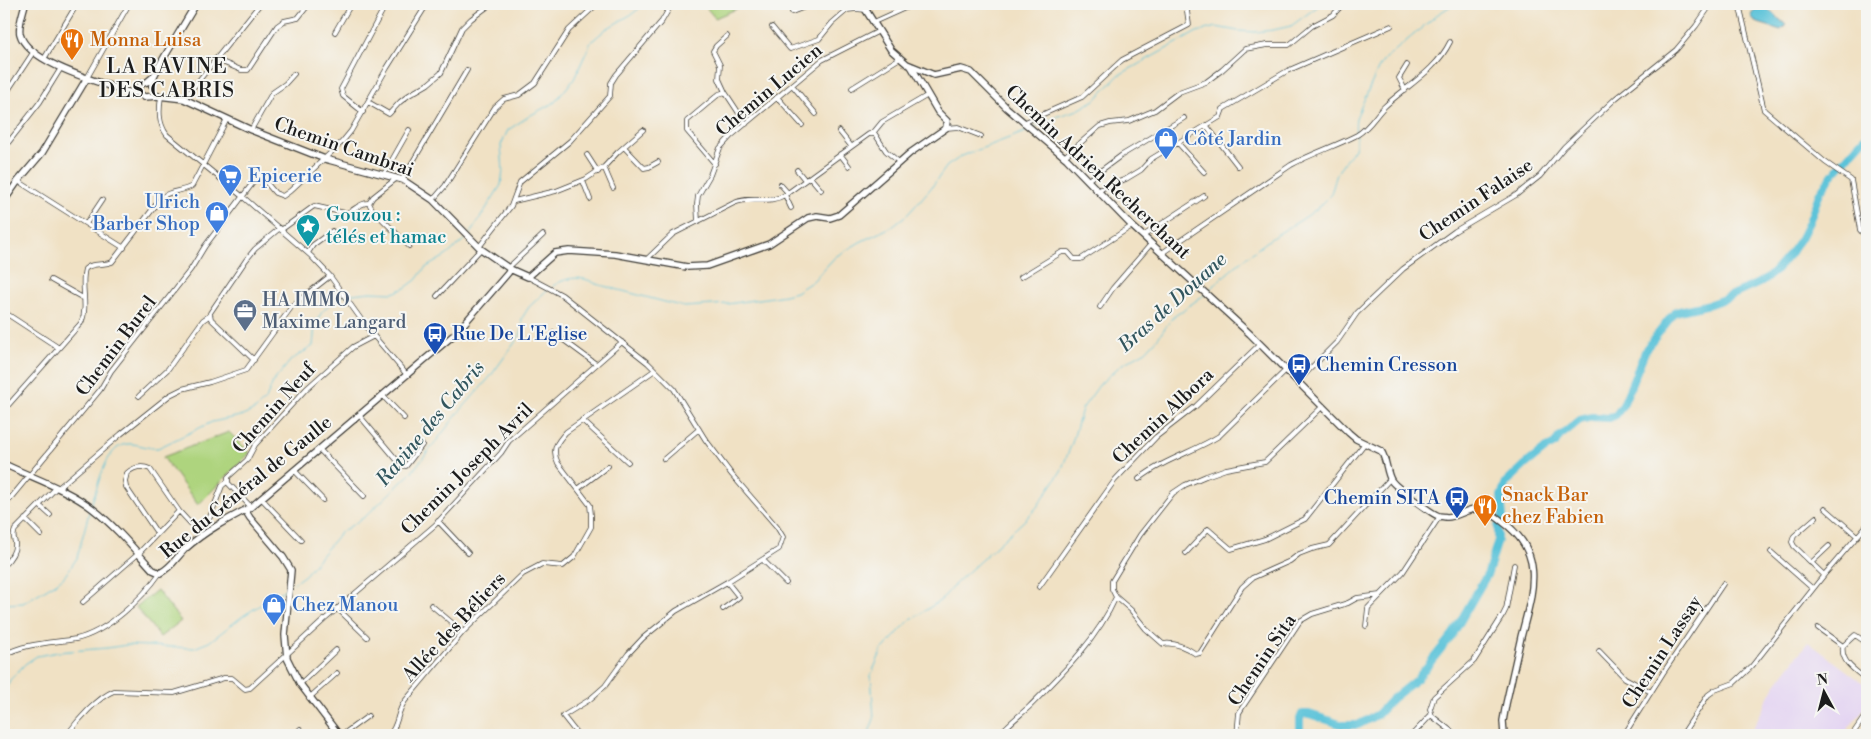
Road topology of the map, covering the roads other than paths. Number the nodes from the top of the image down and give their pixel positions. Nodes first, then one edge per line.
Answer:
1 (25, 4) edge
2 (77, 4) edge
3 (129, 4) edge
4 (196, 4) edge
5 (260, 4) edge
6 (309, 4) edge
7 (352, 4) edge
8 (386, 4) edge
9 (427, 4) edge
10 (491, 4) edge
11 (596, 4) edge
12 (676, 4) edge
13 (813, 4) edge
14 (874, 4) edge
15 (914, 4) edge
16 (1186, 4) edge
17 (1343, 4) edge
18 (1716, 4) edge
19 (1739, 4) edge
20 (865, 7) edge
21 (792, 12) dead end
22 (874, 22) junction
23 (1391, 26) dead end
24 (772, 27) dead end
25 (879, 30) junction
26 (335, 32) dead end
27 (727, 36) dead end
28 (1450, 42) dead end
29 (34, 51) junction
30 (900, 58) junction
31 (44, 59) junction
32 (216, 59) junction
33 (1407, 65) dead end
34 (912, 66) junction
35 (61, 68) junction
36 (467, 70) dead end
37 (294, 74) dead end
38 (87, 78) junction
39 (792, 85) junction
40 (151, 88) junction
41 (852, 88) dead end
42 (1405, 90) junction
43 (139, 91) junction
44 (7, 92) dead end
45 (725, 92) junction
46 (928, 95) junction
47 (160, 96) junction
48 (777, 97) junction
49 (184, 99) junction
50 (368, 102) junction
51 (363, 112) junction
52 (816, 114) dead end
53 (1184, 118) dead end
54 (227, 119) junction
55 (746, 124) junction
56 (1024, 124) junction
57 (802, 125) dead end
58 (1206, 126) junction
59 (946, 128) junction
60 (251, 130) junction
61 (409, 130) dead end
62 (643, 130) dead end
63 (839, 131) dead end
64 (873, 133) junction
65 (981, 136) dead end
66 (1178, 143) junction
67 (851, 146) junction
68 (624, 147) junction
69 (4, 148) edge
70 (840, 154) junction
71 (588, 155) dead end
72 (1064, 157) junction
73 (325, 159) junction
74 (658, 162) dead end
75 (899, 162) junction
76 (715, 164) junction
77 (203, 165) junction
78 (849, 166) dead end
79 (1238, 166) dead end
80 (604, 167) junction
81 (797, 170) dead end
82 (598, 172) junction
83 (1204, 172) dead end
84 (384, 174) junction
85 (810, 176) junction
86 (400, 179) junction
87 (583, 180) junction
88 (805, 180) junction
89 (1088, 180) junction
90 (18, 181) junction
91 (780, 184) dead end
92 (613, 188) dead end
93 (821, 190) dead end
94 (1096, 191) junction
95 (786, 194) junction
96 (1204, 196) dead end
97 (243, 197) junction
98 (590, 199) dead end
99 (102, 200) dead end
100 (433, 200) junction
101 (514, 200) junction
102 (4, 201) edge
103 (369, 203) junction
104 (791, 208) dead end
105 (698, 222) junction
106 (86, 224) junction
107 (1132, 226) junction
108 (280, 229) junction
109 (332, 231) dead end
110 (543, 235) dead end
111 (1143, 236) junction
112 (1867, 238) edge
113 (1151, 244) junction
114 (409, 246) dead end
115 (124, 248) junction
116 (480, 248) junction
117 (308, 253) junction
118 (1162, 253) junction
119 (648, 258) junction
120 (509, 268) junction
121 (330, 276) junction
122 (528, 277) junction
123 (1021, 277) dead end
124 (52, 280) dead end
125 (437, 296) dead end
126 (83, 298) junction
127 (1100, 307) dead end
128 (4, 312) edge
129 (209, 316) junction
130 (554, 333) dead end
131 (374, 336) junction
132 (622, 342) junction
133 (1260, 344) junction
134 (59, 348) junction
135 (254, 360) junction
136 (596, 364) junction
137 (655, 370) junction
138 (1286, 370) junction
139 (407, 375) junction
140 (1298, 380) junction
141 (382, 395) junction
142 (139, 396) dead end
143 (1323, 406) junction
144 (4, 410) edge
145 (359, 415) junction
146 (404, 418) dead end
147 (582, 420) junction
148 (699, 429) junction
149 (1365, 443) junction
150 (422, 445) dead end
151 (319, 448) junction
152 (664, 459) dead end
153 (628, 462) dead end
154 (4, 464) edge
155 (608, 466) dead end
156 (294, 470) junction
157 (29, 476) junction
158 (1139, 479) dead end
159 (1390, 479) junction
160 (228, 481) junction
161 (57, 488) junction
162 (578, 489) junction
163 (364, 496) dead end
164 (262, 498) junction
165 (323, 500) dead end
166 (40, 504) junction
167 (4, 506) edge
168 (248, 508) junction
169 (1825, 508) dead end
170 (179, 511) junction
171 (50, 515) dead end
172 (1440, 516) junction
173 (1816, 517) dead end
174 (25, 520) junction
175 (438, 521) junction
176 (1867, 525) edge
177 (157, 533) junction
178 (200, 534) junction
179 (41, 535) dead end
180 (1857, 536) junction
181 (301, 540) dead end
182 (1829, 546) dead end
183 (1771, 552) dead end
184 (468, 553) dead end
185 (138, 554) junction
186 (1186, 554) dead end
187 (763, 560) junction
188 (1811, 562) junction
189 (4, 565) edge
190 (1514, 565) dead end
191 (160, 573) junction
192 (1824, 575) junction
193 (727, 582) junction
194 (786, 583) dead end
195 (1723, 584) dead end
196 (1039, 587) dead end
197 (1813, 589) junction
198 (1380, 595) junction
199 (745, 596) dead end
200 (739, 597) junction
201 (1116, 598) junction
202 (84, 602) dead end
203 (431, 605) dead end
204 (337, 608) junction
205 (724, 609) dead end
206 (1366, 626) dead end
207 (1818, 628) dead end
208 (463, 632) junction
209 (367, 637) dead end
210 (1867, 644) edge
211 (1842, 646) junction
212 (336, 650) dead end
213 (1598, 651) dead end
214 (286, 654) junction
215 (4, 655) edge
216 (337, 673) dead end
217 (1867, 680) edge
218 (300, 684) junction
219 (1651, 692) junction
220 (310, 698) junction
221 (1867, 713) edge
222 (368, 716) dead end
223 (1433, 717) junction
224 (300, 730) dead end
225 (1453, 734) edge
226 (67, 735) edge
227 (304, 735) edge
228 (341, 735) edge
229 (389, 735) edge
230 (578, 735) edge
231 (999, 735) edge
232 (1237, 735) edge
233 (1412, 735) edge
234 (1504, 735) edge
235 (1624, 735) edge
236 (1682, 735) edge
237 (1852, 735) edge

1 - 29 street
2 - 31 street
3 - 38 street
4 - 40 street
5 - 32 street
6 - 32 street
7 - 26 street
8 - 51 street
9 - 50 street
10 - 50 street
11 - 100 street
12 - 101 street
13 - 21 street
14 - 20 street
15 - 22 street
16 - 56 street
17 - 72 street
18 - 140 street, Chemin Falaise
19 - 112 street
20 - 22 street, Chemin Adrien Recherchant
20 - 24 street
22 - 25 street, Chemin Adrien Recherchant
23 - 58 street
25 - 30 street, Chemin Adrien Recherchant
25 - 39 street, Chemin Lucien
27 - 45 street
28 - 42 street
29 - 31 street
29 - 44 street
30 - 34 street, Chemin Adrien Recherchant
30 - 41 street
31 - 35 street
32 - 49 street
33 - 42 street
34 - 46 street
34 - 56 street, Chemin Adrien Recherchant
35 - 38 street
35 - 69 street
36 - 86 street
37 - 60 street
38 - 43 street
38 - 90 street
39 - 48 street, Chemin Lucien
39 - 52 street
40 - 43 street
40 - 43 street
40 - 47 street
42 - 118 street
45 - 55 street
45 - 76 street
46 - 59 street
46 - 64 street
47 - 49 street, Chemin Cambrai
47 - 77 street
48 - 55 street, Chemin Lucien
48 - 57 street
49 - 54 street, Chemin Cambrai
50 - 51 street
51 - 73 street
53 - 89 street
54 - 60 street, Chemin Cambrai
54 - 77 street
55 - 76 street, Chemin Lucien
56 - 72 street, Chemin Adrien Recherchant
58 - 66 street
58 - 79 street
59 - 65 street
59 - 75 street
60 - 73 street, Chemin Cambrai
61 - 84 street
62 - 68 street
63 - 67 street
64 - 67 street
64 - 75 street
66 - 83 street
66 - 94 street
67 - 70 street
68 - 74 street
68 - 80 street
70 - 78 street
70 - 85 street
71 - 82 street
72 - 89 street, Chemin Adrien Recherchant
73 - 84 street, Chemin Cambrai
73 - 97 street, Chemin Burel
75 - 119 street
76 - 105 street, Chemin Lucien
77 - 97 street
77 - 115 street
80 - 82 street
80 - 92 street
81 - 88 street
82 - 87 street
84 - 86 street, Chemin Cambrai
85 - 88 street
85 - 93 street
86 - 100 street, Chemin Cambrai
86 - 103 street
87 - 98 street
87 - 101 street
88 - 95 street
89 - 94 street, Chemin Adrien Recherchant
90 - 102 street
90 - 106 street
91 - 95 street
94 - 107 street, Chemin Adrien Recherchant
95 - 104 street
95 - 105 street
96 - 111 street
97 - 108 street
97 - 157 street, Chemin Burel
99 - 106 street
100 - 116 street, Chemin Cambrai
101 - 116 street
103 - 108 street
103 - 114 street
105 - 119 street
106 - 115 street
107 - 111 street, Chemin Adrien Recherchant
107 - 123 street
108 - 117 street
108 - 129 street
109 - 117 street
110 - 120 street
111 - 113 street, Chemin Adrien Recherchant
113 - 118 street, Chemin Adrien Recherchant
113 - 127 street
115 - 126 street
116 - 120 street, Chemin Cambrai
116 - 125 street
117 - 121 street
118 - 133 street, Chemin Adrien Recherchant
119 - 122 street
120 - 122 street, Chemin Cambrai
120 - 139 street, Rue du Général de Gaulle
121 - 131 street
121 - 135 street
122 - 132 street, Chemin Cambrai
124 - 126 street
126 - 134 street
128 - 134 street
129 - 135 street
129 - 142 street
130 - 136 street
131 - 139 street
131 - 160 street, Chemin Neuf
132 - 136 street, Chemin Joseph Avril
132 - 137 street, Chemin Cambrai
133 - 138 street, Chemin Adrien Recherchant
133 - 196 street, Chemin Albora
134 - 144 street
135 - 161 street
136 - 175 street, Chemin Joseph Avril
137 - 147 street, Allée des Béliers
137 - 148 street, Chemin Cambrai
138 - 140 street, Chemin Adrien Recherchant
138 - 158 street
139 - 141 street, Rue du Général de Gaulle
140 - 143 street, Chemin Adrien Recherchant
141 - 145 street, Rue du Général de Gaulle
141 - 146 street
143 - 149 street, Chemin Adrien Recherchant
143 - 201 street
145 - 150 street
145 - 151 street, Rue du Général de Gaulle
147 - 153 street
147 - 162 street, Allée des Béliers
148 - 152 street
148 - 187 street, Chemin Cambrai
149 - 159 street, Chemin Adrien Recherchant
149 - 186 street
151 - 156 street, Rue du Général de Gaulle
151 - 163 street
154 - 157 street, Rue du Général de Gaulle
155 - 162 street
156 - 164 street, Rue du Général de Gaulle
156 - 165 street
157 - 161 street, Rue du Général de Gaulle
157 - 167 street, Chemin Burel
159 - 172 street, Chemin Adrien Recherchant
159 - 201 street
160 - 168 street
160 - 178 street, Chemin Neuf
161 - 166 street
161 - 185 street, Rue du Général de Gaulle
162 - 208 street, Allée des Béliers
164 - 168 street, Rue du Général de Gaulle
164 - 181 street
166 - 171 street
166 - 174 street
168 - 178 street, Rue du Général de Gaulle
168 - 214 street
169 - 180 street
170 - 177 street
170 - 177 street
170 - 178 street
172 - 198 street
172 - 234 street
173 - 188 street
174 - 179 street
174 - 189 street
175 - 184 street
175 - 204 street, Chemin Joseph Avril
176 - 180 street
177 - 185 street
178 - 191 street, Rue du Général de Gaulle
180 - 192 street
182 - 188 street
183 - 197 street
185 - 191 street, Rue du Général de Gaulle
185 - 202 street
187 - 193 street
187 - 194 street
188 - 192 street
190 - 223 street
191 - 215 street
192 - 197 street
193 - 200 street
193 - 230 street
195 - 219 street, Chemin Lassay
197 - 236 street
198 - 206 street
198 - 232 street, Chemin Sita
199 - 200 street
200 - 205 street
201 - 231 street
203 - 208 street
204 - 209 street
204 - 214 street, Chemin Joseph Avril
207 - 211 street
208 - 229 street, Allée des Béliers
210 - 211 street
211 - 217 street
212 - 218 street
213 - 219 street
214 - 218 street
214 - 226 street, Chemin Joseph Avril
216 - 220 street
218 - 220 street
219 - 235 street, Chemin Lassay
220 - 228 street
221 - 237 street
222 - 228 street
223 - 225 street
223 - 233 street
224 - 227 street

